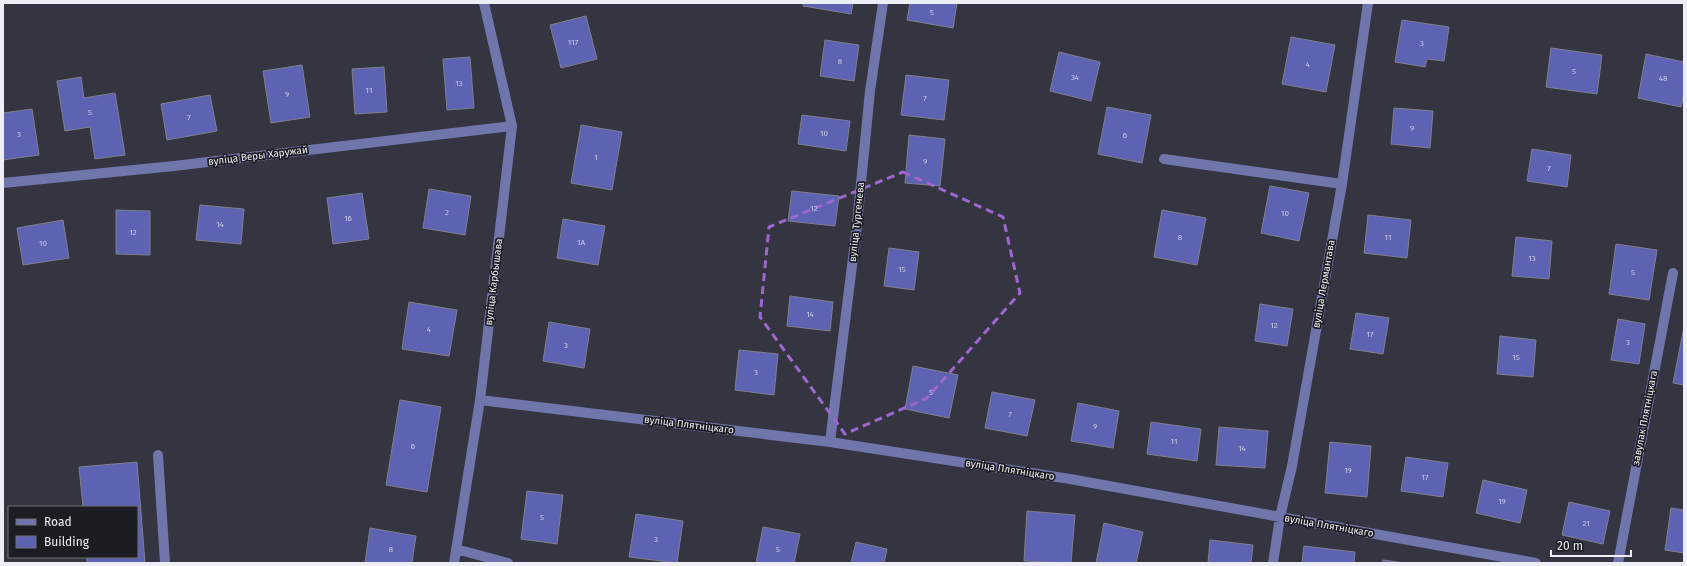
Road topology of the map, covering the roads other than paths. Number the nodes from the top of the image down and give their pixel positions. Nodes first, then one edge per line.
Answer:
1 (484, 3) edge
2 (883, 3) edge
3 (1368, 3) edge
4 (512, 126) junction
5 (1164, 159) dead end
6 (3, 183) edge
7 (1342, 184) junction
8 (1673, 273) dead end
9 (480, 400) junction
10 (830, 442) junction
11 (158, 455) dead end
12 (1280, 517) junction
13 (456, 549) junction
14 (165, 563) edge
15 (454, 563) edge
16 (508, 563) edge
17 (1273, 563) edge
18 (1536, 563) edge
19 (1618, 563) edge

1 - 4 street, вуліца Карбышава
2 - 10 street, вуліца Тургенева
3 - 7 street, вуліца Лермантава
4 - 6 street, вуліца Веры Харужай
4 - 9 street, вуліца Карбышава
5 - 7 street
7 - 12 street, вуліца Лермантава
8 - 19 street, завулак Плятніцкага
9 - 10 street, вуліца Плятніцкаго
9 - 13 street, вуліца Карбышава
10 - 12 street, вуліца Плятніцкаго
11 - 14 street
12 - 17 street, вуліца Лермантава
12 - 18 street, вуліца Плятніцкаго
13 - 15 street, вуліца Карбышава
13 - 16 street

